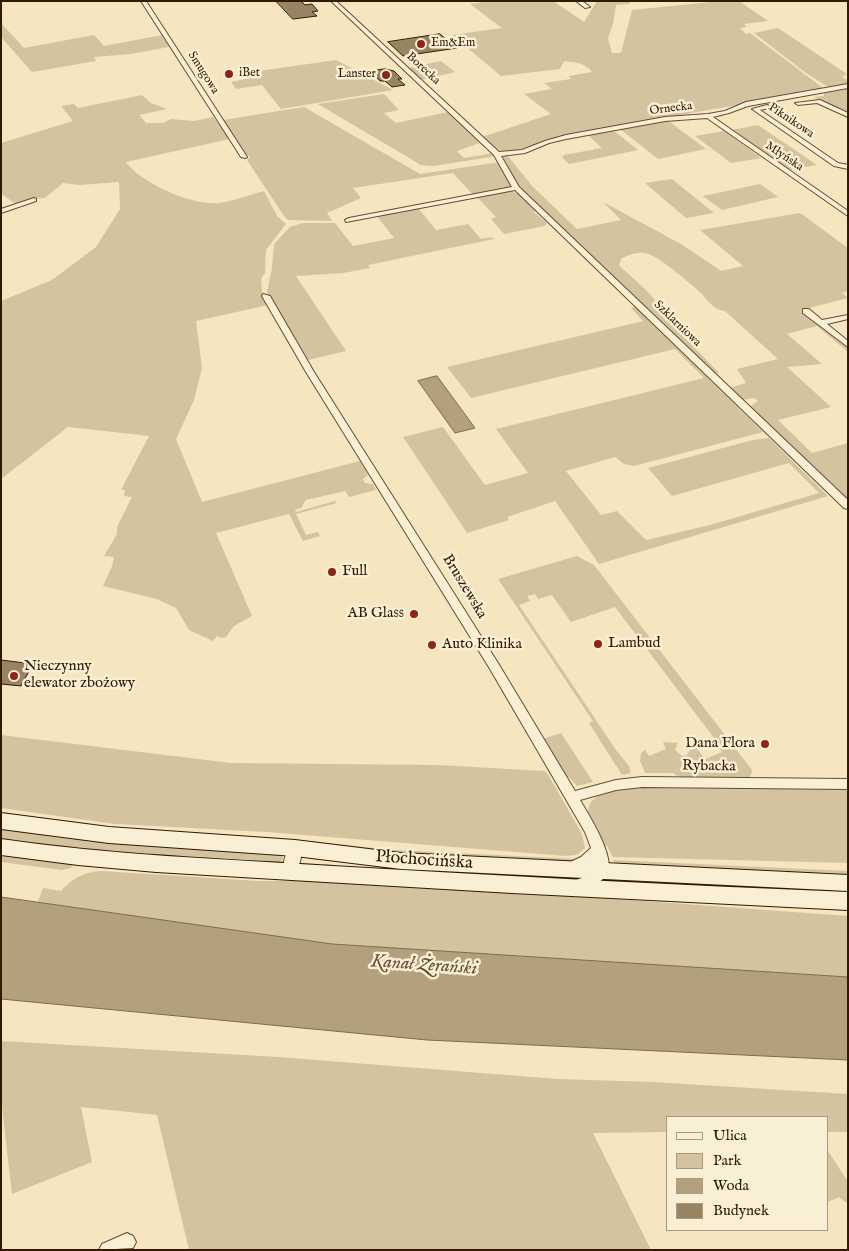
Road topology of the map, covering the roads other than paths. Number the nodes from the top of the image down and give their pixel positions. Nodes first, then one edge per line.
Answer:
1 (143, 1) edge
2 (333, 1) edge
3 (578, 1) edge
4 (587, 7) dead end
5 (848, 86) edge
6 (848, 115) edge
7 (708, 116) junction
8 (497, 154) junction
9 (244, 157) dead end
10 (848, 167) edge
11 (516, 188) junction
12 (34, 200) dead end
13 (1, 211) edge
14 (848, 214) edge
15 (349, 220) dead end
16 (266, 296) dead end
17 (806, 311) dead end
18 (848, 317) edge
19 (821, 323) junction
20 (848, 345) edge
21 (848, 506) edge
22 (848, 784) edge
23 (572, 797) junction
24 (1, 821) edge
25 (1, 847) edge
26 (295, 848) junction
27 (597, 849) junction
28 (568, 869) junction
29 (602, 870) junction
30 (290, 871) junction
31 (848, 883) edge
32 (567, 888) junction
33 (848, 901) edge
34 (127, 1242) dead end
35 (108, 1250) edge

1 - 9 street, Smugowa
2 - 8 street, Borecka
3 - 4 street
5 - 7 street, Ornecka
6 - 10 street, Piknikowa
7 - 8 street, Ornecka
7 - 14 street, Młyńska
8 - 11 street, Szklarniowa
11 - 15 street
11 - 21 street, Szklarniowa
12 - 13 street
16 - 23 street, Bruszewska
17 - 19 street
18 - 19 street
19 - 20 street
22 - 23 street, Rybacka
23 - 27 street, Bruszewska
24 - 26 main road, Płochocińska
25 - 30 main road, Płochocińska
26 - 28 main road, Płochocińska
26 - 30 street
27 - 28 street
27 - 29 street, Bruszewska
28 - 29 main road, Płochocińska
29 - 31 main road, Płochocińska
29 - 32 street
30 - 32 main road, Płochocińska
32 - 33 main road, Płochocińska
34 - 35 street

